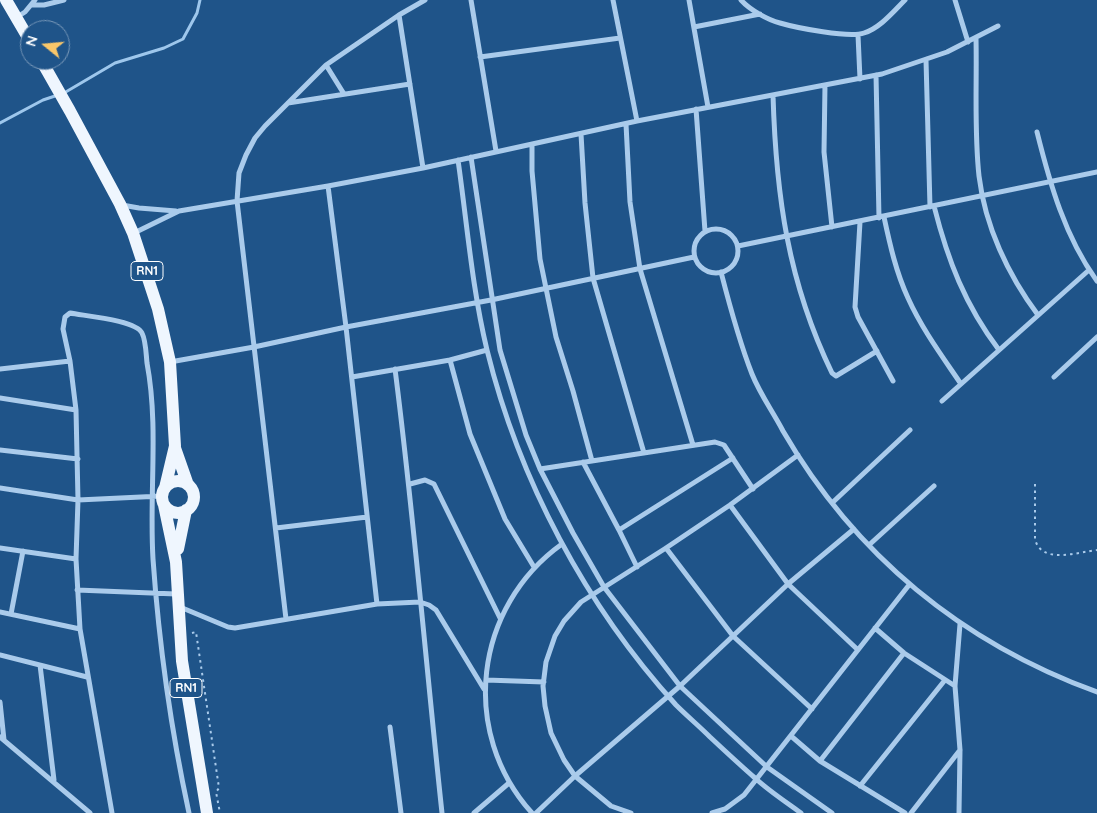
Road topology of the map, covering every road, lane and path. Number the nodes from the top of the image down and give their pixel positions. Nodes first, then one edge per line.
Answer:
1 (6, 0) edge
2 (64, 0) edge
3 (425, 0) edge
4 (470, 0) edge
5 (613, 0) edge
6 (689, 0) edge
7 (741, 0) edge
8 (905, 0) edge
9 (955, 0) edge
10 (34, 2) edge
11 (760, 14) junction
12 (399, 15) junction
13 (16, 17) junction
14 (20, 24) edge
15 (998, 26) dead end
16 (694, 27) junction
17 (858, 34) junction
18 (620, 38) junction
19 (976, 38) junction
20 (968, 42) junction
21 (480, 58) junction
22 (926, 60) junction
23 (326, 65) junction
24 (47, 70) edge
25 (876, 75) junction
26 (860, 79) junction
27 (410, 84) junction
28 (825, 85) junction
29 (344, 94) junction
30 (773, 95) junction
31 (288, 103) junction
32 (708, 107) junction
33 (696, 109) junction
34 (637, 121) junction
35 (626, 124) junction
36 (1037, 132) dead end
37 (581, 134) junction
38 (532, 144) junction
39 (496, 151) junction
40 (470, 156) junction
41 (458, 160) junction
42 (424, 168) junction
43 (1097, 172) edge
44 (1051, 182) junction
45 (328, 186) junction
46 (983, 197) junction
47 (237, 201) junction
48 (120, 204) junction
49 (932, 207) junction
50 (179, 211) junction
51 (882, 217) junction
52 (860, 222) junction
53 (832, 227) junction
54 (705, 231) junction
55 (133, 233) junction
56 (786, 237) junction
57 (738, 246) junction
58 (694, 257) junction
59 (640, 268) junction
60 (1089, 270) junction
61 (721, 272) junction
62 (593, 278) junction
63 (1097, 281) edge
64 (546, 288) junction
65 (491, 300) junction
66 (477, 303) junction
67 (1038, 315) junction
68 (346, 327) junction
69 (1097, 337) edge
70 (254, 347) junction
71 (487, 350) junction
72 (999, 350) junction
73 (877, 351) junction
74 (450, 360) junction
75 (70, 361) junction
76 (170, 362) junction
77 (395, 369) junction
78 (0, 370) edge
79 (352, 377) junction
80 (1054, 377) dead end
81 (893, 381) dead end
82 (961, 384) junction
83 (0, 398) edge
84 (942, 401) dead end
85 (76, 410) junction
86 (910, 430) dead end
87 (693, 445) junction
88 (174, 446) junction
89 (0, 450) edge
90 (644, 453) junction
91 (798, 455) junction
92 (733, 458) junction
93 (78, 459) junction
94 (592, 461) junction
95 (583, 462) junction
96 (540, 469) junction
97 (410, 484) junction
98 (1035, 484) dead end
99 (188, 485) junction
100 (934, 486) dead end
101 (0, 488) edge
102 (752, 489) junction
103 (161, 497) junction
104 (78, 500) junction
105 (832, 503) junction
106 (730, 505) junction
107 (186, 510) junction
108 (367, 517) junction
109 (276, 528) junction
110 (854, 529) junction
111 (618, 530) junction
112 (562, 544) junction
113 (869, 545) junction
114 (0, 548) edge
115 (666, 548) junction
116 (1097, 550) edge
117 (23, 551) junction
118 (76, 559) junction
119 (176, 562) junction
120 (534, 567) junction
121 (637, 567) junction
122 (788, 584) junction
123 (909, 585) junction
124 (604, 588) junction
125 (77, 590) junction
126 (157, 592) junction
127 (592, 594) junction
128 (177, 600) junction
129 (420, 602) junction
130 (377, 604) junction
131 (0, 612) edge
132 (11, 614) junction
133 (500, 618) junction
134 (286, 619) junction
135 (960, 624) junction
136 (80, 628) junction
137 (875, 628) junction
138 (196, 632) dead end
139 (733, 636) junction
140 (858, 650) junction
141 (904, 653) junction
142 (0, 655) edge
143 (40, 665) junction
144 (87, 677) junction
145 (486, 680) junction
146 (945, 680) junction
147 (544, 682) junction
148 (680, 686) junction
149 (955, 686) junction
150 (484, 689) junction
151 (1097, 692) edge
152 (669, 696) junction
153 (0, 702) edge
154 (812, 709) junction
155 (390, 727) dead end
156 (790, 736) junction
157 (2, 738) edge
158 (960, 750) junction
159 (820, 761) junction
160 (767, 767) junction
161 (575, 776) junction
162 (756, 780) junction
163 (54, 781) junction
164 (509, 783) junction
165 (860, 786) junction
166 (90, 813) edge
167 (112, 813) edge
168 (189, 813) edge
169 (207, 813) edge
170 (220, 813) edge
171 (401, 813) edge
172 (442, 813) edge
173 (474, 813) edge
174 (532, 813) edge
175 (536, 813) edge
176 (632, 813) edge
177 (712, 813) edge
178 (801, 813) edge
179 (832, 813) edge
180 (905, 813) edge
181 (911, 813) edge
182 (960, 813) edge

1 - 13 main road
2 - 10 street
3 - 12 street
4 - 21 street
5 - 18 street
6 - 16 street
7 - 11 street
8 - 17 street
9 - 20 street
10 - 13 street
11 - 16 street
11 - 17 street
12 - 23 street
12 - 27 street
13 - 14 main road
15 - 19 street
16 - 32 street
17 - 26 street
18 - 21 street
18 - 34 street
19 - 20 street
19 - 46 street
20 - 22 street
21 - 39 street
22 - 25 street
22 - 49 street
23 - 29 street
23 - 31 street
24 - 48 main road, RN1
25 - 26 street
25 - 51 street
26 - 28 street
27 - 29 street
27 - 42 street
28 - 30 street
28 - 53 street
29 - 31 street
30 - 32 street
30 - 56 street
31 - 47 street
32 - 33 street
33 - 34 street
33 - 54 street
34 - 35 street
35 - 37 street
35 - 59 street
36 - 44 street
37 - 38 street
37 - 62 street
38 - 39 street
38 - 64 street
39 - 40 street
40 - 41 street
40 - 65 street
41 - 42 street
41 - 66 street
42 - 45 street
43 - 44 street
44 - 46 street
44 - 60 street
45 - 47 street
45 - 68 street
46 - 49 street
46 - 67 street
47 - 50 street
47 - 70 street
48 - 50 street
48 - 55 main road, RN1
49 - 51 street
49 - 72 street
50 - 55 street
51 - 52 street
51 - 82 street
52 - 53 street
52 - 73 street
53 - 56 street
54 - 57 street
54 - 58 street
55 - 76 main road, RN1
56 - 57 street
56 - 73 street
57 - 61 street
58 - 59 street
58 - 61 street
59 - 62 street
59 - 87 street
60 - 63 street
60 - 67 street
61 - 91 street
62 - 64 street
62 - 90 street
64 - 65 street
64 - 94 street
65 - 66 street
65 - 96 street
66 - 68 street
66 - 71 street
67 - 72 street
68 - 70 street
68 - 79 street
69 - 80 street
70 - 76 street
70 - 109 street
71 - 74 street
71 - 112 street
72 - 82 street
73 - 81 street
74 - 77 street
74 - 120 street
75 - 78 street
75 - 85 street
75 - 103 street
76 - 88 main road, RN1
77 - 79 street
77 - 97 street
79 - 108 street
82 - 84 street
83 - 85 street
85 - 93 street
86 - 105 street
87 - 90 street
87 - 92 street
88 - 99 main road, RN1
88 - 103 main road, RN1
89 - 93 street
90 - 94 street
91 - 102 street
91 - 105 street
92 - 102 street
92 - 111 street
93 - 104 street
94 - 95 street
95 - 96 street
95 - 111 street
96 - 124 street
97 - 129 street
97 - 133 street
98 - 116 path
99 - 103 main road
99 - 107 main road, RN1
100 - 113 street
101 - 104 street
102 - 106 street
103 - 104 street
103 - 107 main road
103 - 119 main road, RN1
103 - 126 street
104 - 118 street
105 - 110 street
106 - 115 street
106 - 122 street
107 - 119 main road, RN1
108 - 109 street
108 - 130 street
109 - 134 street
110 - 113 street
110 - 122 street
111 - 121 street
112 - 120 street
112 - 127 street
113 - 123 street
114 - 117 street
115 - 121 street
115 - 139 street
117 - 118 street
117 - 132 street
118 - 125 street
119 - 128 main road, RN1
120 - 133 street
121 - 124 street
122 - 139 street
122 - 140 street
123 - 135 street
123 - 137 street
124 - 127 street
124 - 148 street
125 - 126 street
125 - 136 street
126 - 128 street
126 - 168 street
127 - 147 street
127 - 152 street
128 - 134 street
128 - 169 main road, RN1
129 - 130 street
129 - 150 street
129 - 172 street
130 - 134 street
131 - 132 street
132 - 136 street
133 - 145 street
135 - 149 street
135 - 151 street
136 - 144 street
137 - 140 street
137 - 141 street
138 - 170 path
139 - 148 street
139 - 154 street
140 - 154 street
141 - 146 street
141 - 159 street
142 - 143 street
143 - 144 street
143 - 163 street
144 - 167 street
145 - 147 street
145 - 150 street
146 - 149 street
146 - 165 street
147 - 161 street
148 - 152 street
148 - 160 street
149 - 158 street
150 - 164 street
152 - 161 street
152 - 162 street
153 - 157 street
154 - 156 street
155 - 171 street
156 - 159 street
156 - 160 street
157 - 163 street
158 - 181 street
158 - 182 street
159 - 165 street
160 - 162 street
160 - 179 street
161 - 175 street
161 - 176 street
162 - 177 street
162 - 178 street
163 - 166 street
164 - 173 street
164 - 174 street
165 - 180 street

